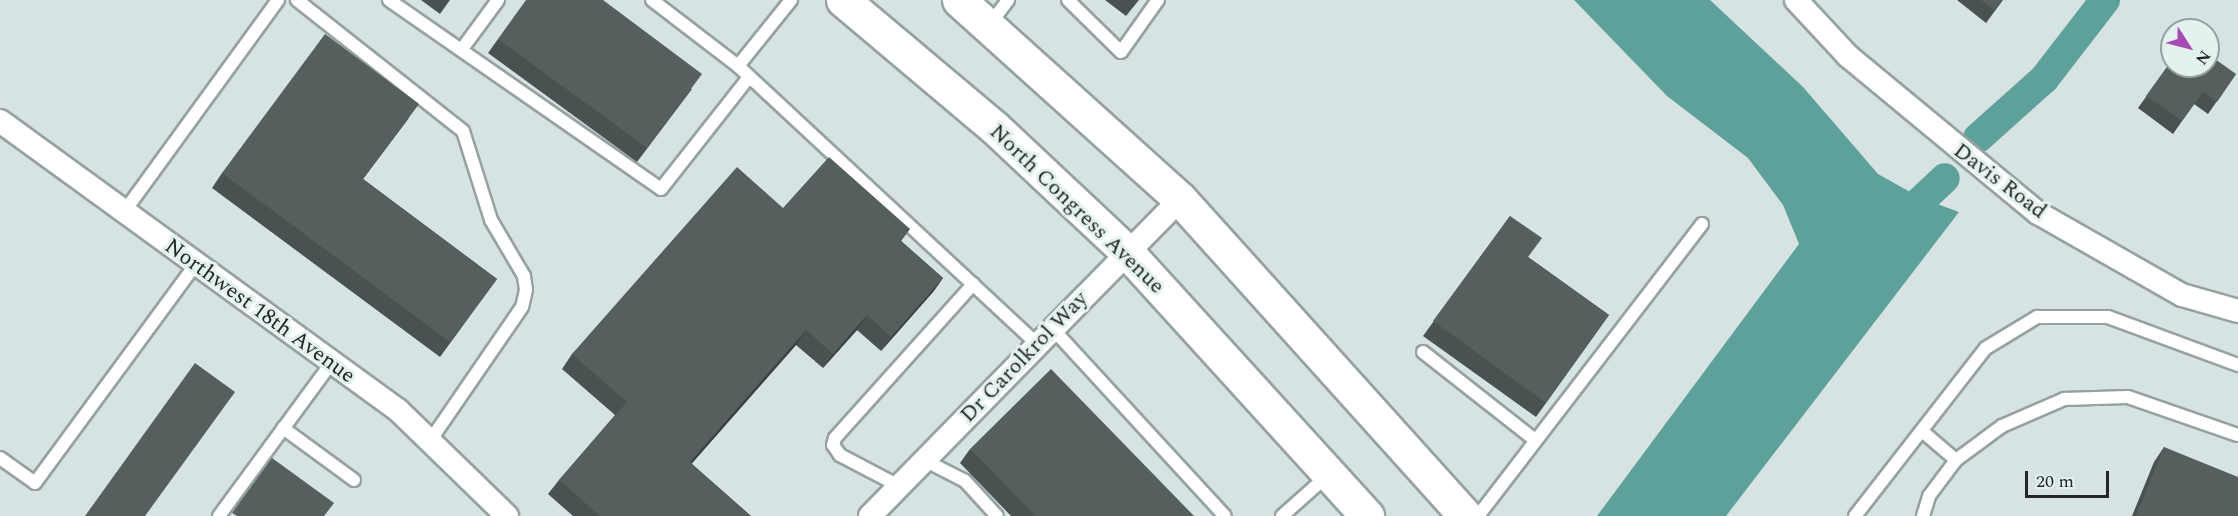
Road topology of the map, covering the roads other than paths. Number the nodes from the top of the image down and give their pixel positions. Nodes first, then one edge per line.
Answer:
1 (278, 0) edge
2 (297, 0) edge
3 (389, 0) edge
4 (498, 0) edge
5 (652, 0) edge
6 (791, 0) edge
7 (843, 0) edge
8 (959, 0) edge
9 (1068, 0) edge
10 (1158, 0) edge
11 (1796, 0) edge
12 (999, 13) edge
13 (462, 49) junction
14 (738, 66) junction
15 (749, 76) junction
16 (0, 121) edge
17 (1180, 199) junction
18 (124, 212) junction
19 (1702, 224) dead end
20 (1127, 252) junction
21 (196, 264) junction
22 (973, 284) junction
23 (2238, 311) edge
24 (1045, 336) junction
25 (1423, 352) dead end
26 (332, 362) junction
27 (2238, 365) edge
28 (283, 428) junction
29 (1922, 431) junction
30 (2238, 435) edge
31 (1536, 440) junction
32 (430, 441) junction
33 (0, 458) edge
34 (924, 460) junction
35 (1956, 460) junction
36 (1329, 475) junction
37 (354, 480) dead end
38 (899, 486) junction
39 (219, 516) edge
40 (507, 516) edge
41 (870, 516) edge
42 (997, 516) edge
43 (1225, 516) edge
44 (1282, 516) edge
45 (1367, 516) edge
46 (1465, 516) edge
47 (1478, 516) edge
48 (1855, 516) edge
49 (1923, 516) edge

1 - 18 lane
2 - 32 lane
3 - 13 lane
4 - 13 lane
5 - 14 lane
6 - 14 lane
7 - 20 main road, North Congress Avenue
8 - 12 main road
9 - 10 lane
11 - 23 street, Davis Road
12 - 17 main road
13 - 15 lane
14 - 15 lane
15 - 22 lane
16 - 18 street, Northwest 18th Avenue
17 - 20 street, Dr Carolkrol Way
17 - 46 main road
18 - 21 street, Northwest 18th Avenue
19 - 31 lane
20 - 24 street, Dr Carolkrol Way
20 - 36 main road, North Congress Avenue
21 - 26 street, Northwest 18th Avenue
21 - 33 lane
22 - 24 lane
22 - 38 lane
24 - 34 street, Dr Carolkrol Way
24 - 43 lane
25 - 31 lane
26 - 28 lane
26 - 32 street, Northwest 18th Avenue
27 - 29 lane
28 - 37 lane
28 - 39 lane
29 - 35 lane
29 - 48 lane
30 - 35 lane
31 - 47 lane
32 - 40 street, Northwest 18th Avenue
34 - 38 street, Dr Carolkrol Way
34 - 42 lane
35 - 49 lane
36 - 44 lane
36 - 45 main road, North Congress Avenue
38 - 41 street, Dr Carolkrol Way

